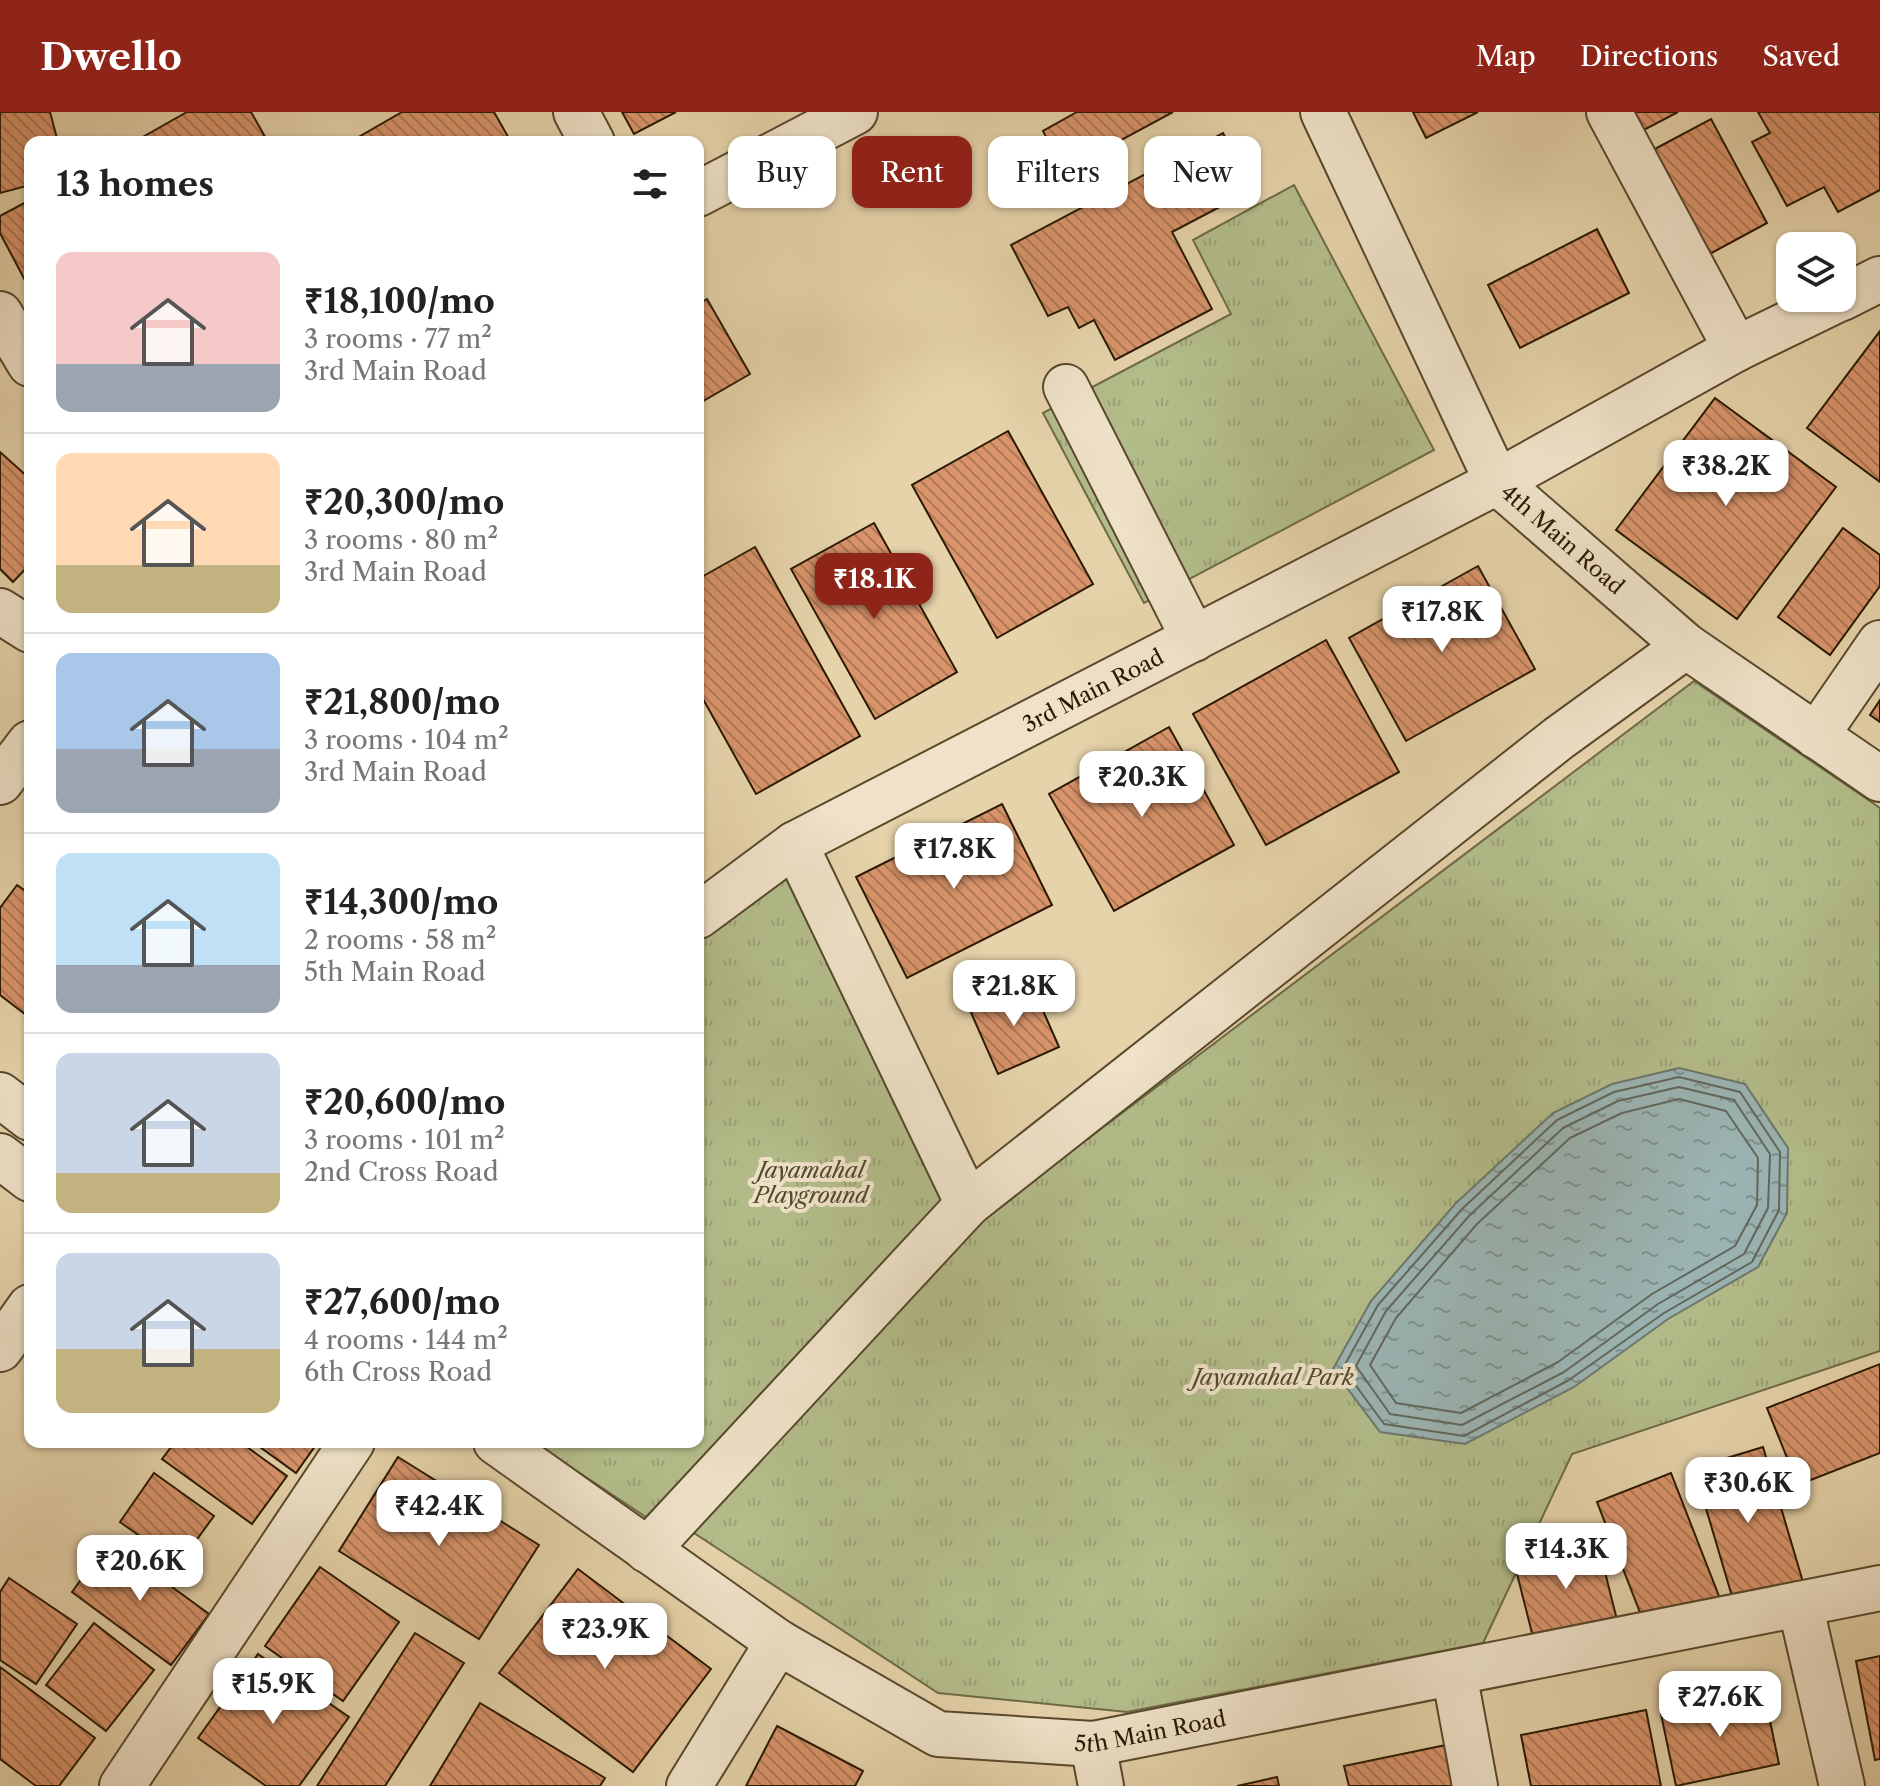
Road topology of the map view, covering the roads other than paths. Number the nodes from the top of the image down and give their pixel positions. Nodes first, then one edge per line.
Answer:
1 (576, 112) edge
2 (855, 112) edge
3 (1323, 112) edge
4 (1609, 112) edge
5 (589, 136) edge
6 (704, 191) edge
7 (1880, 279) edge
8 (1856, 291) edge
9 (1813, 312) edge
10 (0, 314) edge
11 (1736, 349) junction
12 (24, 354) edge
13 (1066, 387) dead end
14 (1497, 482) junction
15 (0, 611) edge
16 (24, 626) edge
17 (1194, 639) junction
18 (1880, 643) edge
19 (1686, 646) junction
20 (1816, 736) junction
21 (24, 751) edge
22 (1880, 779) edge
23 (0, 782) edge
24 (795, 844) junction
25 (704, 912) edge
26 (0, 1095) edge
27 (24, 1113) edge
28 (0, 1156) edge
29 (24, 1174) edge
30 (968, 1204) junction
31 (24, 1315) edge
32 (0, 1349) edge
33 (348, 1448) edge
34 (504, 1448) edge
35 (647, 1550) junction
36 (1875, 1580) edge
37 (1800, 1604) junction
38 (778, 1642) junction
39 (1454, 1673) junction
40 (1093, 1744) junction
41 (122, 1786) edge
42 (689, 1786) edge
43 (1101, 1786) edge
44 (1475, 1786) edge
45 (1842, 1786) edge

1 - 5 street
2 - 6 street
3 - 14 street, 4th Main Road
4 - 11 street
7 - 8 street, 3rd Main Road
9 - 11 street, 3rd Main Road
10 - 12 street
11 - 14 street, 3rd Main Road
13 - 17 street
14 - 17 street, 3rd Main Road
14 - 19 street, 4th Main Road
15 - 16 street
17 - 24 street, 3rd Main Road
18 - 20 street
19 - 20 street, 4th Main Road
19 - 30 street
20 - 22 street, 4th Main Road
21 - 23 street
24 - 25 street, 3rd Main Road
24 - 30 street
26 - 27 street
28 - 29 street
30 - 35 street
31 - 32 street
33 - 41 street
34 - 35 street, 5th Main Road
35 - 38 street, 5th Main Road
36 - 37 street, 5th Main Road
37 - 39 street, 5th Main Road
37 - 45 street
38 - 40 street, 5th Main Road
38 - 42 street
39 - 40 street, 5th Main Road
39 - 44 street
40 - 43 street

